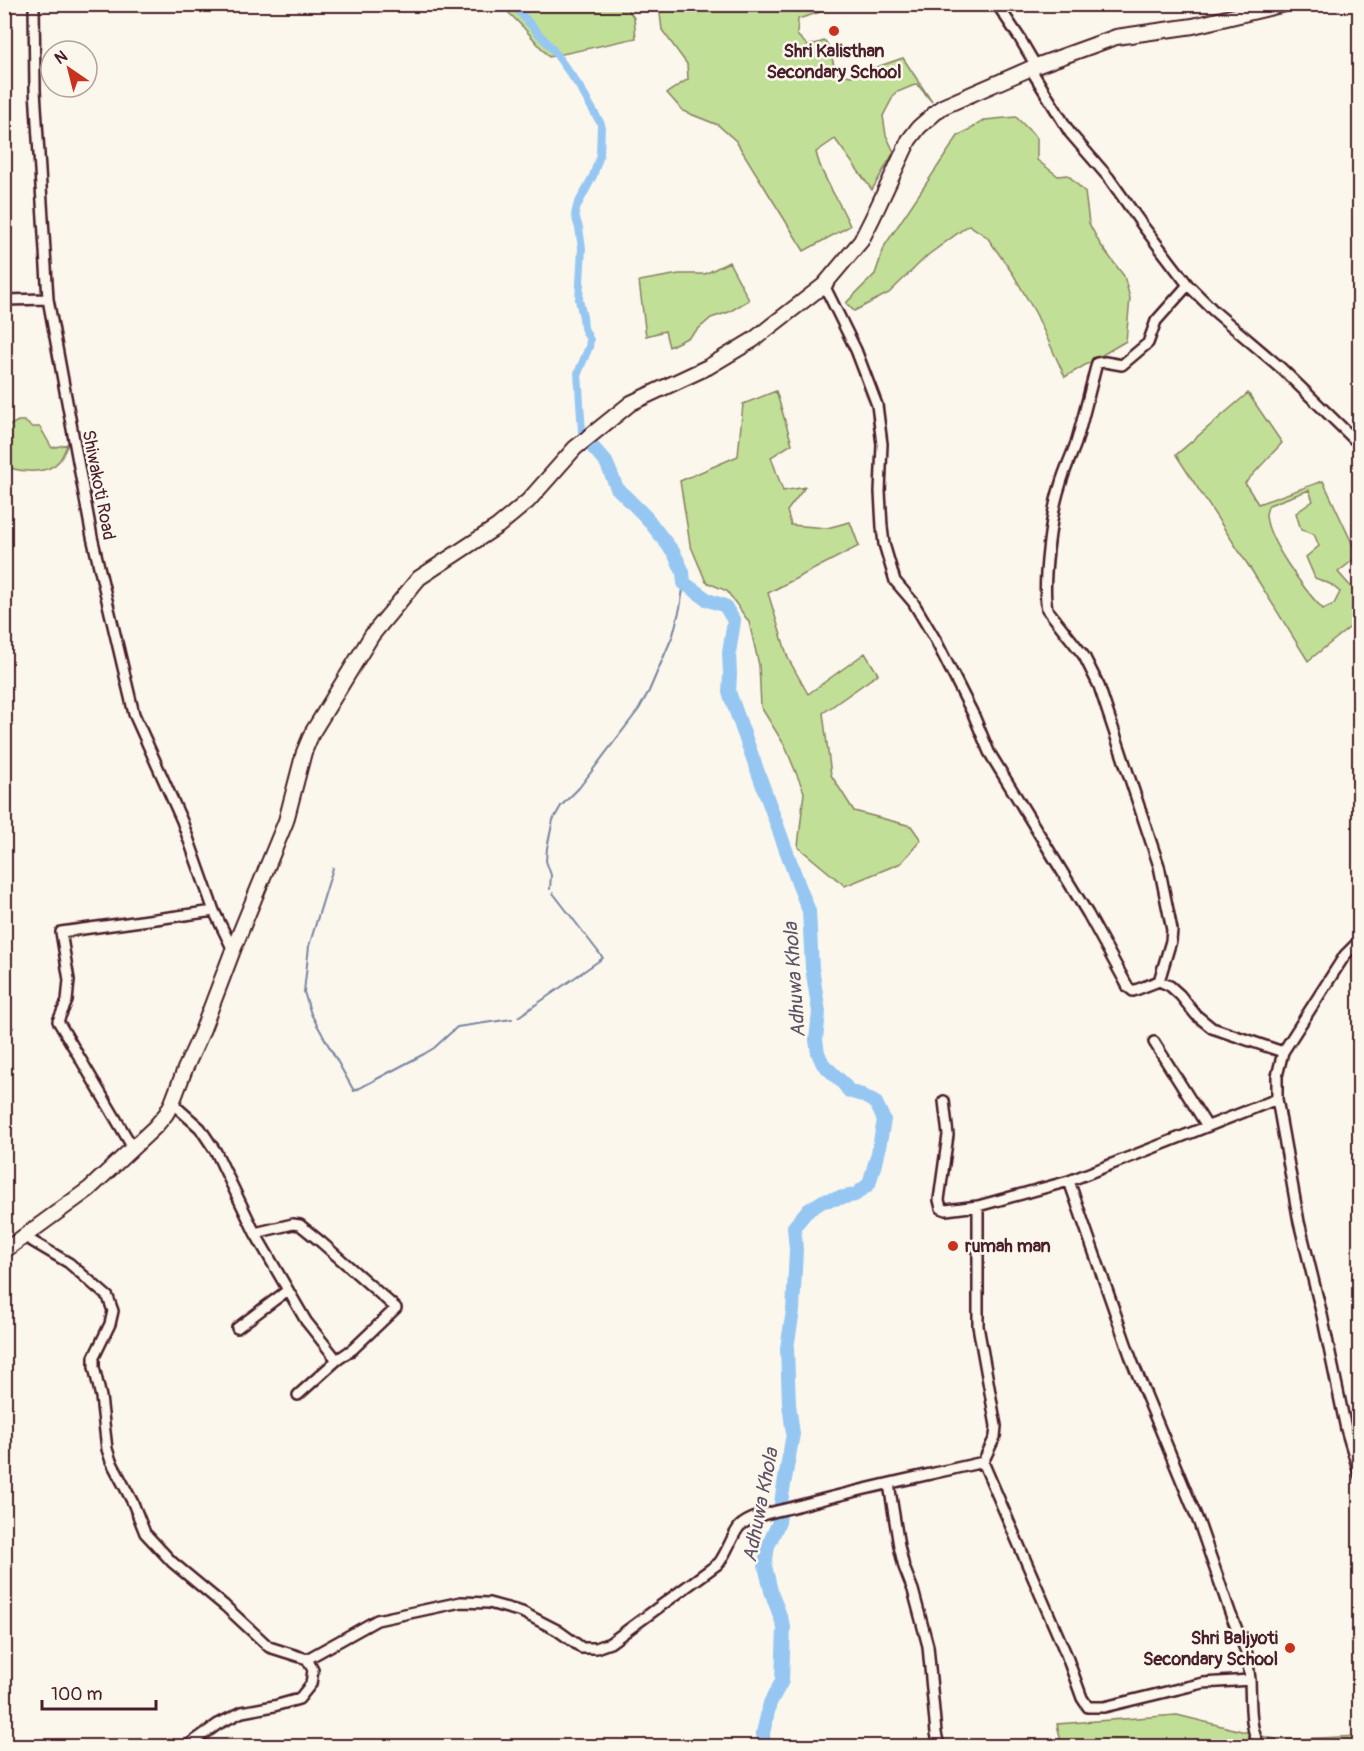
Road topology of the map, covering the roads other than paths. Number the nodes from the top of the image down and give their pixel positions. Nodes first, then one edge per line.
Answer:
1 (34, 4) edge
2 (997, 4) edge
3 (1285, 4) edge
4 (1262, 7) edge
5 (1033, 67) junction
6 (824, 285) junction
7 (1188, 285) junction
8 (48, 299) junction
9 (4, 300) edge
10 (1359, 447) edge
11 (214, 911) junction
12 (1359, 940) edge
13 (233, 950) junction
14 (1159, 981) junction
15 (1154, 1042) dead end
16 (1283, 1052) junction
17 (1277, 1100) junction
18 (944, 1101) dead end
19 (172, 1103) junction
20 (1208, 1126) junction
21 (133, 1148) junction
22 (1069, 1181) junction
23 (978, 1206) junction
24 (255, 1233) junction
25 (25, 1237) junction
26 (4, 1251) edge
27 (288, 1290) junction
28 (237, 1328) dead end
29 (337, 1360) junction
30 (298, 1395) dead end
31 (983, 1462) junction
32 (1359, 1476) edge
33 (890, 1484) junction
34 (307, 1659) junction
35 (1250, 1680) junction
36 (187, 1746) edge
37 (939, 1746) edge
38 (1262, 1746) edge

1 - 8 street, Shiwakoti Road
2 - 5 street
3 - 4 street
4 - 5 street
5 - 6 street
5 - 7 street
6 - 13 street
6 - 14 street
7 - 10 street
7 - 14 street
8 - 9 street
8 - 11 street, Shiwakoti Road
11 - 13 street, Shiwakoti Road
11 - 21 street
12 - 16 street
13 - 19 street
14 - 16 street
15 - 20 street
16 - 17 street
17 - 20 street
17 - 32 street
18 - 23 street
19 - 21 street
19 - 24 street
20 - 22 street
21 - 25 street
22 - 23 street
22 - 35 street
23 - 31 street
24 - 27 street
24 - 29 street
25 - 26 street
25 - 34 street
27 - 28 street
27 - 29 street
29 - 30 street
31 - 33 street
31 - 35 street
33 - 34 street
33 - 37 street
34 - 36 street
35 - 38 street

